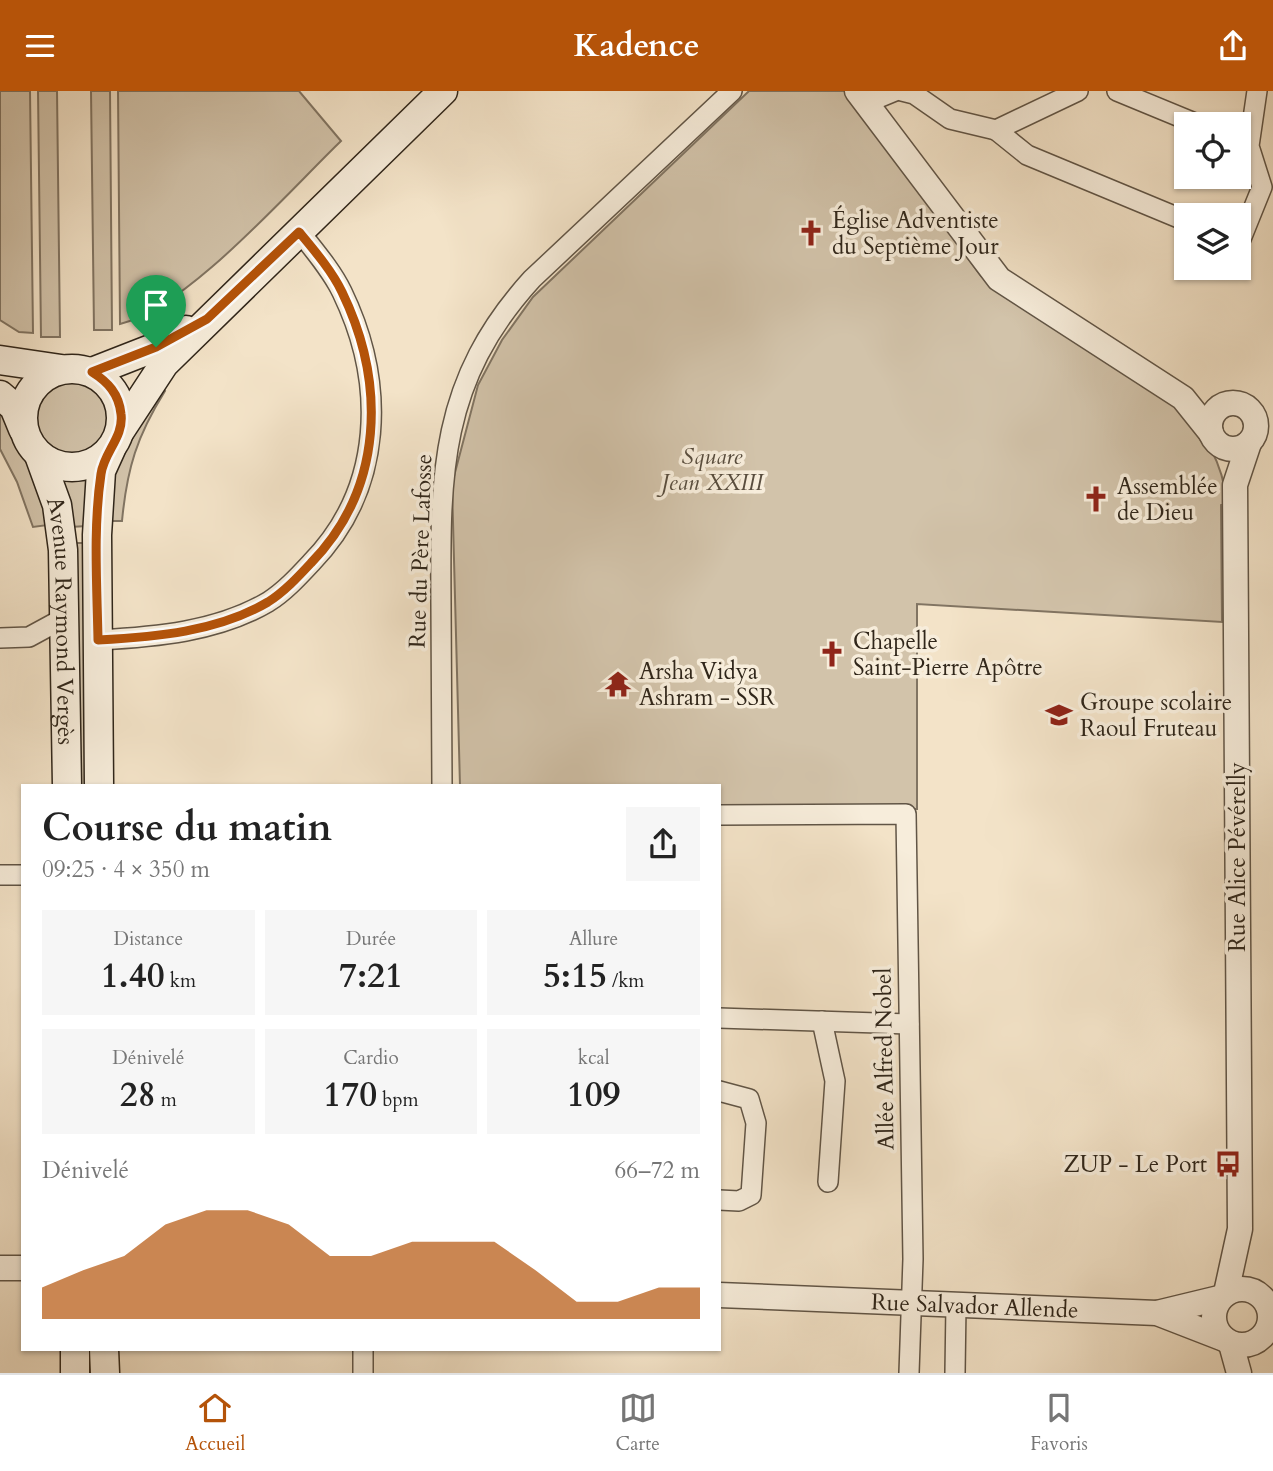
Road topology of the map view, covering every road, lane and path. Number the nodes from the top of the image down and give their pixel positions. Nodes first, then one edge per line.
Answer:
1 (443, 91) edge
2 (732, 91) edge
3 (1078, 91) edge
4 (1117, 91) edge
5 (1257, 91) edge
6 (906, 92) edge
7 (862, 97) edge
8 (1174, 115) edge
9 (1251, 115) edge
10 (996, 130) junction
11 (1251, 156) edge
12 (1268, 185) edge
13 (1174, 217) edge
14 (1251, 221) edge
15 (299, 232) junction
16 (207, 319) junction
17 (0, 360) edge
18 (61, 369) junction
19 (92, 372) junction
20 (0, 395) edge
21 (1183, 398) junction
22 (1235, 405) junction
23 (1273, 408) edge
24 (1273, 416) edge
25 (23, 429) junction
26 (115, 440) junction
27 (1217, 440) junction
28 (1252, 440) junction
29 (40, 458) junction
30 (1235, 485) junction
31 (64, 618) junction
32 (0, 638) edge
33 (98, 640) junction
34 (67, 784) edge
35 (99, 784) edge
36 (442, 784) edge
37 (721, 815) edge
38 (0, 875) edge
39 (21, 875) edge
40 (721, 1018) edge
41 (822, 1021) junction
42 (909, 1024) junction
43 (721, 1092) edge
44 (828, 1182) dead end
45 (721, 1200) edge
46 (1240, 1229) junction
47 (0, 1268) edge
48 (21, 1268) edge
49 (721, 1295) edge
50 (1223, 1296) junction
51 (1265, 1298) edge
52 (910, 1303) junction
53 (956, 1305) junction
54 (1157, 1313) junction
55 (1228, 1341) junction
56 (75, 1351) edge
57 (104, 1351) edge
58 (363, 1351) edge
59 (75, 1373) edge
60 (105, 1373) edge
61 (363, 1373) edge
62 (909, 1373) edge
63 (955, 1373) edge
64 (1239, 1373) edge

1 - 15 main road
2 - 36 street, Rue du Père Lafosse
3 - 10 street
4 - 8 street
5 - 9 street
6 - 7 street
6 - 10 street
7 - 21 street
10 - 13 street
11 - 12 street
12 - 14 street
15 - 16 main road
15 - 33 street
16 - 19 main road
16 - 26 main road
17 - 18 main road
18 - 19 main road
18 - 25 main road
19 - 26 main road
20 - 25 main road
21 - 22 street
21 - 27 street, Rue Alice Pévérelly
22 - 23 street
22 - 27 street
22 - 28 street
24 - 28 street
25 - 29 main road
26 - 29 main road
26 - 33 main road, Avenue Raymond Vergès
27 - 28 street
27 - 30 street, Rue Alice Pévérelly
28 - 30 street, Rue Alice Pévérelly
29 - 31 main road, Avenue Raymond Vergès
30 - 46 street, Rue Alice Pévérelly
31 - 32 street
31 - 34 main road, Avenue Raymond Vergès
33 - 35 main road, Avenue Raymond Vergès
37 - 42 street, Allée Alfred Nobel
38 - 39 street
40 - 41 street
41 - 42 street
41 - 44 street
42 - 52 street, Allée Alfred Nobel
43 - 45 street
46 - 50 street, Rue Alice Pévérelly
46 - 51 street, Rue Alice Pévérelly
47 - 48 street
49 - 52 street, Rue Salvador Allende
50 - 51 street
50 - 54 street
50 - 55 street
51 - 55 street
52 - 53 street, Rue Salvador Allende
52 - 62 street, Allée Alfred Nobel
53 - 54 street, Rue Salvador Allende
53 - 63 street
54 - 55 street, Rue Salvador Allende
55 - 64 street
56 - 59 main road
57 - 60 main road
58 - 61 street

